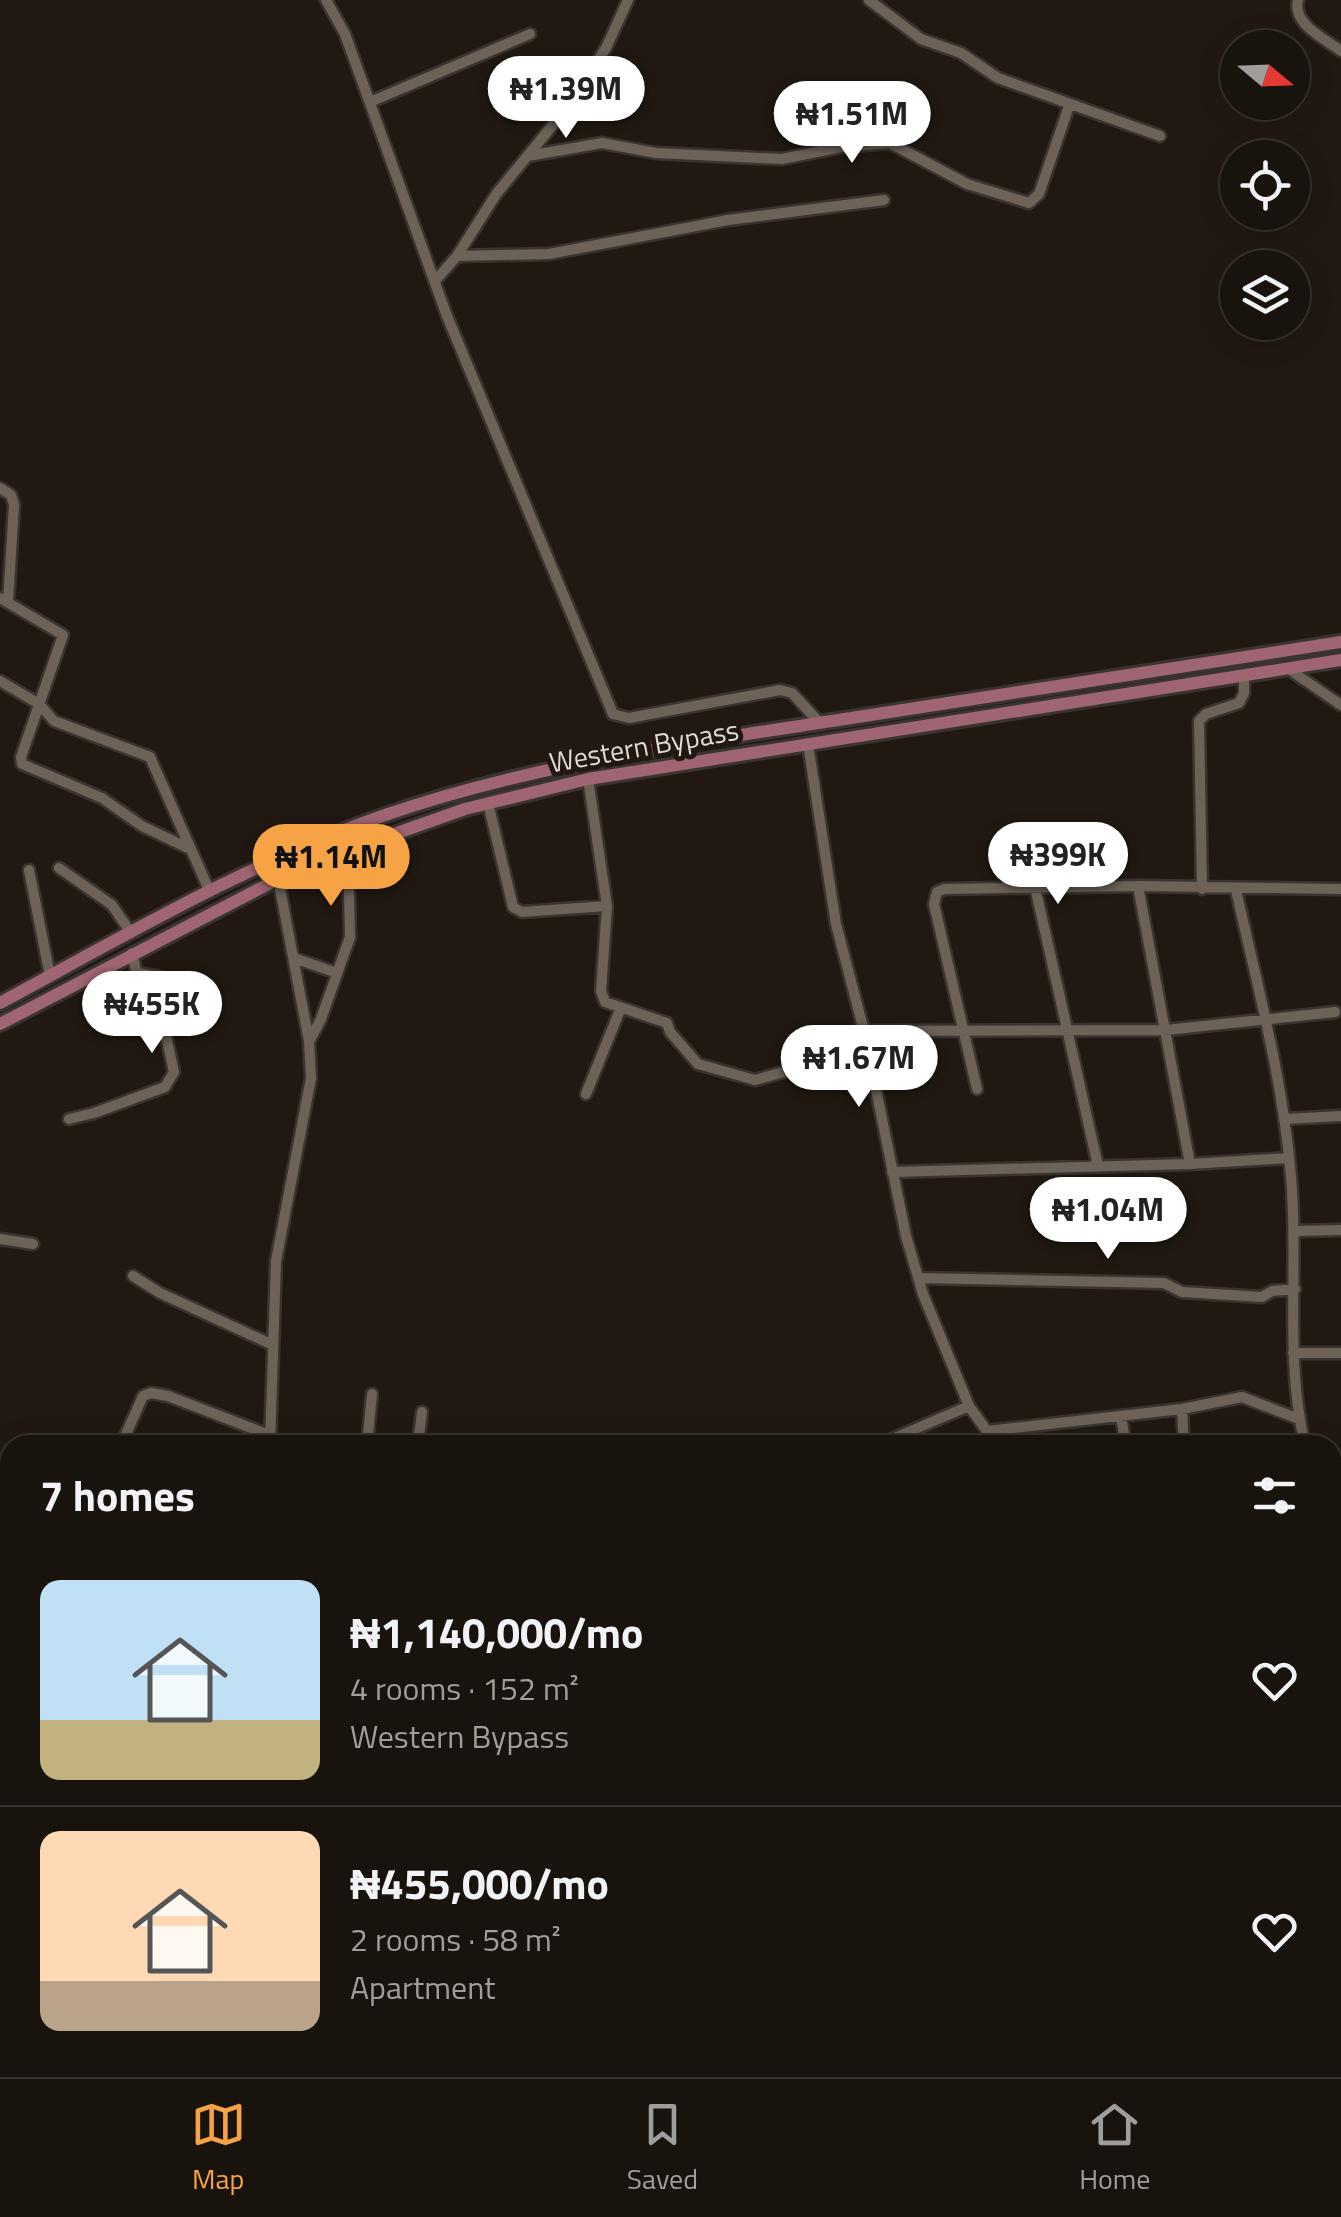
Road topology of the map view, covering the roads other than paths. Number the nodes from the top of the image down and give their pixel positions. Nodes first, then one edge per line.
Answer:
1 (326, 0) edge
2 (628, 0) edge
3 (869, 0) edge
4 (1298, 0) edge
5 (530, 34) dead end
6 (1341, 51) edge
7 (370, 102) junction
8 (1069, 106) junction
9 (1160, 136) dead end
10 (528, 156) junction
11 (884, 200) dead end
12 (457, 256) junction
13 (435, 282) junction
14 (0, 488) edge
15 (4, 600) edge
16 (1341, 642) edge
17 (1341, 660) edge
18 (1287, 668) junction
19 (1244, 675) junction
20 (0, 681) edge
21 (39, 704) junction
22 (1341, 705) edge
23 (820, 723) junction
24 (808, 744) junction
25 (588, 779) junction
26 (488, 803) junction
27 (190, 849) junction
28 (348, 849) junction
29 (59, 868) dead end
30 (29, 870) dead end
31 (278, 878) junction
32 (1138, 886) junction
33 (1035, 888) junction
34 (1202, 888) junction
35 (1341, 889) edge
36 (1236, 890) junction
37 (210, 892) junction
38 (608, 906) junction
39 (131, 933) junction
40 (132, 953) junction
41 (294, 958) junction
42 (138, 973) junction
43 (338, 973) junction
44 (50, 976) junction
45 (160, 978) dead end
46 (28, 988) junction
47 (0, 1003) edge
48 (36, 1004) junction
49 (620, 1010) junction
50 (1335, 1012) dead end
51 (1265, 1020) junction
52 (0, 1024) edge
53 (965, 1028) junction
54 (1069, 1029) junction
55 (1166, 1030) junction
56 (864, 1031) junction
57 (310, 1041) junction
58 (867, 1049) junction
59 (978, 1089) dead end
60 (586, 1094) dead end
61 (1341, 1116) edge
62 (69, 1119) dead end
63 (1284, 1120) junction
64 (1289, 1158) junction
65 (1190, 1164) junction
66 (1098, 1166) junction
67 (892, 1172) junction
68 (1341, 1230) edge
69 (1295, 1231) junction
70 (0, 1239) edge
71 (32, 1244) dead end
72 (133, 1276) dead end
73 (918, 1278) junction
74 (1294, 1290) junction
75 (273, 1345) junction
76 (1293, 1353) junction
77 (1341, 1353) edge
78 (372, 1394) dead end
79 (969, 1406) junction
80 (1182, 1410) junction
81 (422, 1412) dead end
82 (1121, 1416) junction
83 (1299, 1420) junction
84 (987, 1431) junction
85 (125, 1435) edge
86 (257, 1435) edge
87 (271, 1435) edge
88 (369, 1435) edge
89 (419, 1435) edge
90 (901, 1435) edge
91 (990, 1435) edge
92 (1124, 1435) edge
93 (1183, 1435) edge
94 (1303, 1435) edge

1 - 7 street
2 - 10 street
3 - 8 street
4 - 6 street
5 - 7 street
7 - 13 street
8 - 9 street
8 - 10 street
10 - 12 street
11 - 12 street
12 - 13 street
13 - 23 street
14 - 15 street
15 - 21 street
16 - 23 main road, Western Bypass
17 - 18 main road, Western Bypass
18 - 19 main road, Western Bypass
18 - 22 street
19 - 24 main road, Western Bypass
19 - 34 street
20 - 21 street
21 - 27 street
21 - 27 street
23 - 37 main road, Western Bypass
24 - 25 main road, Western Bypass
24 - 56 street
25 - 26 main road, Western Bypass
25 - 38 street
26 - 28 main road, Western Bypass
26 - 38 street
27 - 37 street
28 - 31 main road, Western Bypass
28 - 43 street
29 - 39 street
30 - 44 street
31 - 40 main road, Western Bypass
31 - 41 street
32 - 33 street
32 - 34 street
32 - 55 street
33 - 53 street
33 - 54 street
34 - 36 street
35 - 36 street
36 - 51 street
37 - 39 main road, Western Bypass
38 - 49 street
39 - 44 main road, Western Bypass
40 - 42 street
40 - 48 main road, Western Bypass
41 - 43 street
41 - 57 street
42 - 45 street
42 - 62 street
43 - 57 street
44 - 46 main road, Western Bypass
46 - 47 main road, Western Bypass
46 - 48 main road
48 - 52 main road, Western Bypass
49 - 58 street
49 - 60 street
50 - 51 street
51 - 55 street
51 - 63 street
53 - 54 street
53 - 56 street
53 - 59 street
54 - 55 street
54 - 66 street
55 - 65 street
56 - 58 street
57 - 75 street
58 - 67 street
61 - 63 street
63 - 64 street
64 - 65 street
64 - 69 street
65 - 66 street
66 - 67 street
67 - 73 street
68 - 69 street
69 - 74 street
70 - 71 street
72 - 75 street
73 - 74 street
73 - 79 street
74 - 76 street
75 - 87 street
76 - 77 street
76 - 83 street
78 - 88 street
79 - 84 street
79 - 90 street
80 - 82 street
80 - 83 street
80 - 93 street
81 - 89 street
82 - 84 street
82 - 92 street
83 - 94 street
84 - 91 street
85 - 86 street

